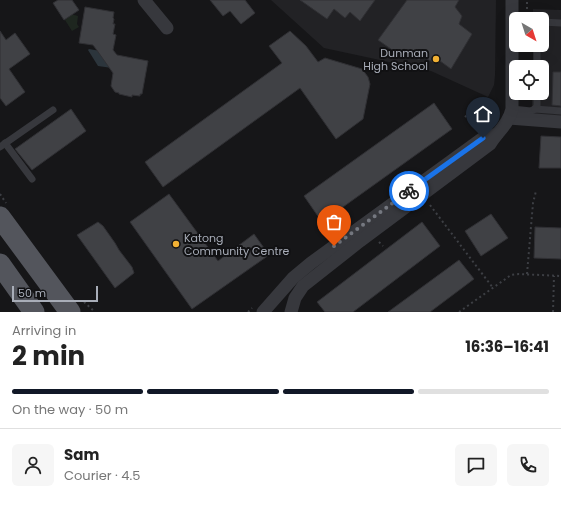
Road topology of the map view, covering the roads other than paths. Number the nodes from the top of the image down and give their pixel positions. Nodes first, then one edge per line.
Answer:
1 (144, 0) edge
2 (512, 0) edge
3 (513, 12) edge
4 (549, 22) edge
5 (561, 23) edge
6 (167, 28) dead end
7 (513, 52) edge
8 (536, 100) edge
9 (535, 109) junction
10 (53, 110) dead end
11 (561, 111) edge
12 (510, 113) junction
13 (561, 122) edge
14 (490, 132) junction
15 (3, 145) edge
16 (32, 179) dead end
17 (0, 217) edge
18 (0, 264) edge
19 (34, 312) edge
20 (70, 312) edge
21 (263, 312) edge
22 (291, 312) edge

1 - 6 street
2 - 3 street
4 - 5 lane
7 - 12 street
8 - 9 lane
9 - 11 lane
9 - 12 lane
10 - 15 lane
12 - 13 street
12 - 14 street
14 - 21 street
14 - 22 street
15 - 16 lane
17 - 20 main road
18 - 19 main road

